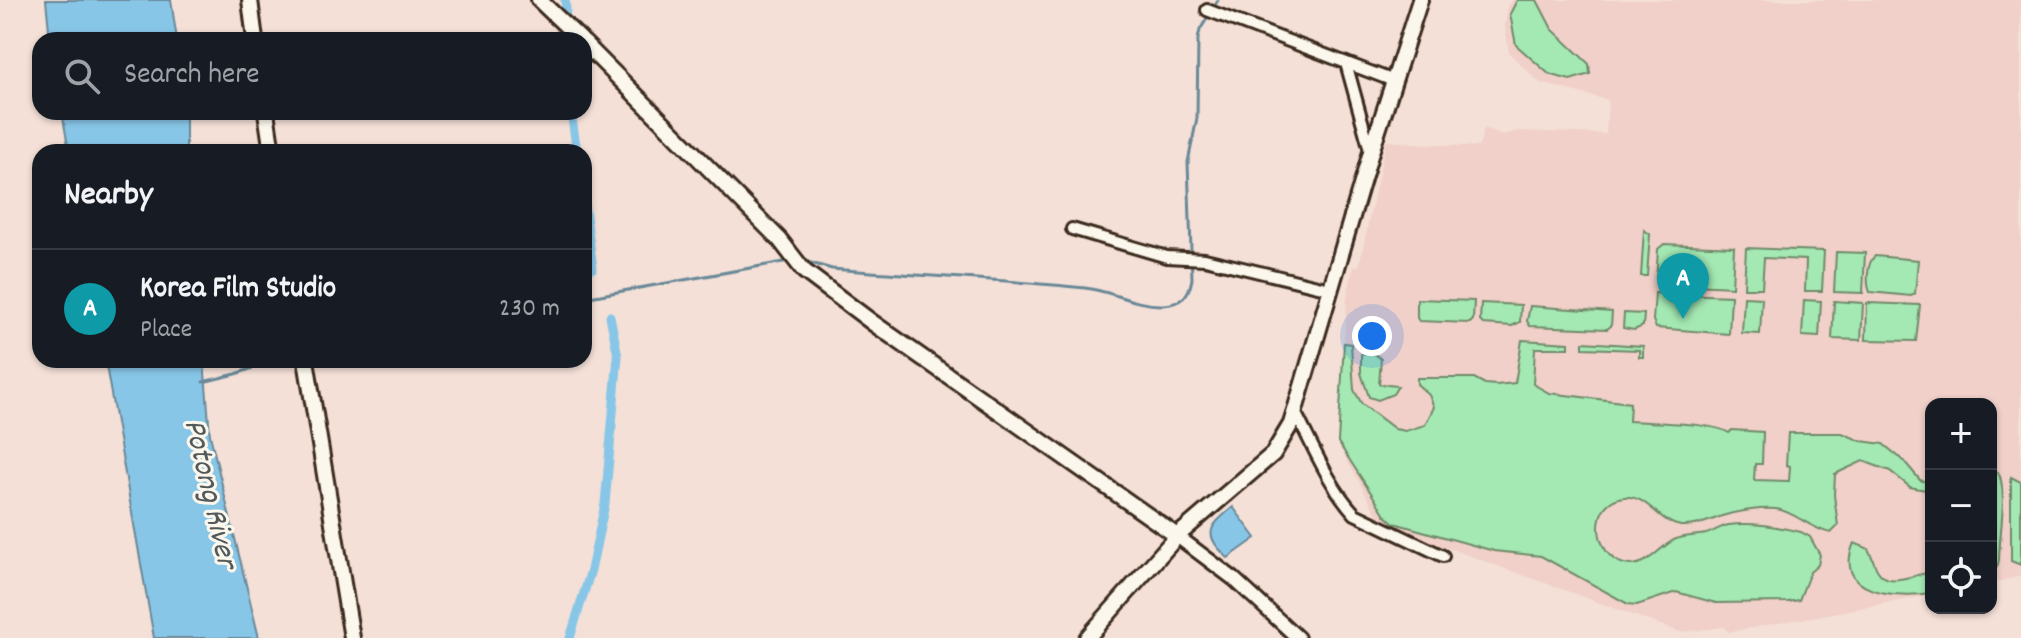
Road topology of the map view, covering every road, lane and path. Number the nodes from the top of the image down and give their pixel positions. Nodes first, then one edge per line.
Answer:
1 (250, 0) edge
2 (539, 0) edge
3 (1420, 0) edge
4 (1207, 10) dead end
5 (254, 32) edge
6 (573, 32) edge
7 (592, 51) edge
8 (1346, 63) junction
9 (1394, 81) junction
10 (267, 120) edge
11 (271, 144) edge
12 (1371, 152) junction
13 (1072, 229) dead end
14 (1330, 289) junction
15 (307, 368) edge
16 (1295, 412) junction
17 (1177, 536) junction
18 (1443, 556) dead end
19 (352, 638) edge
20 (1087, 638) edge
21 (1298, 638) edge

1 - 5 main road
2 - 6 main road
3 - 9 main road
4 - 8 street
7 - 17 main road
8 - 9 street
8 - 12 street
9 - 12 main road
10 - 11 main road
12 - 14 main road
13 - 14 street
14 - 16 main road
15 - 19 main road
16 - 17 main road
16 - 18 street
17 - 20 main road
17 - 21 street

